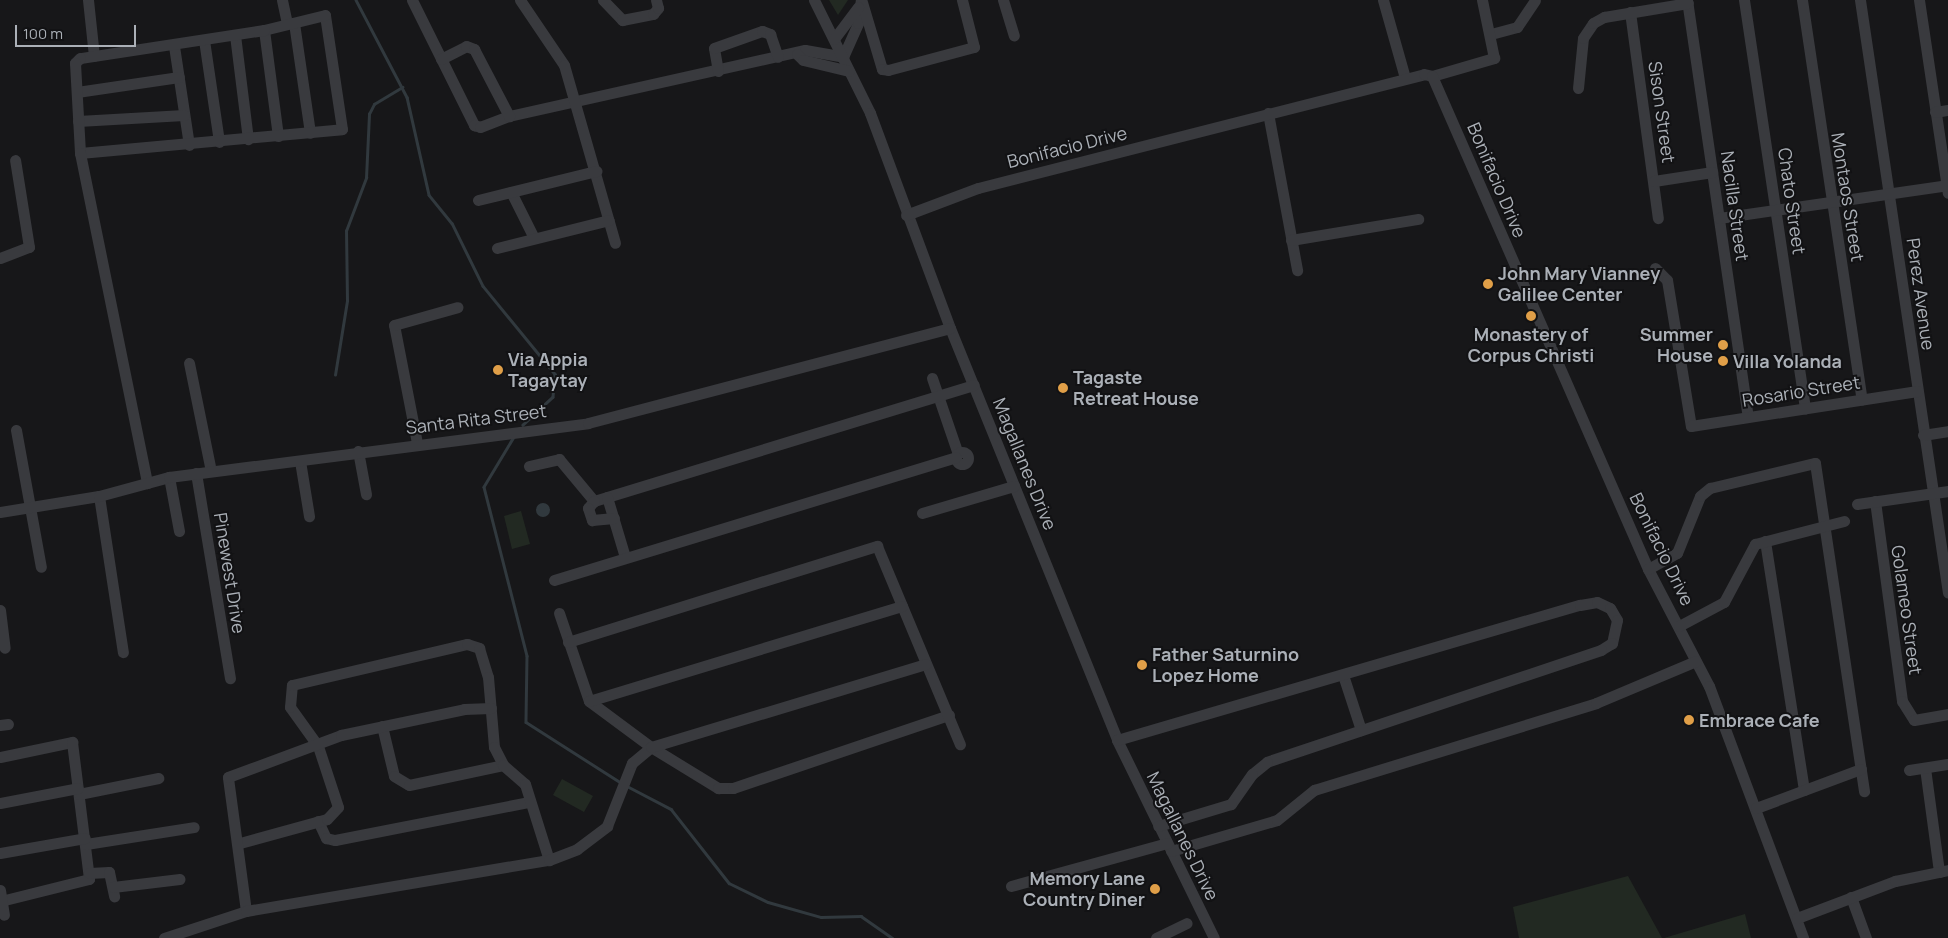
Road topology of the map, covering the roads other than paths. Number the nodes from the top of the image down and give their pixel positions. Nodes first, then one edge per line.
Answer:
1 (88, 0) edge
2 (282, 0) edge
3 (413, 0) edge
4 (520, 0) edge
5 (603, 0) edge
6 (656, 0) edge
7 (814, 0) edge
8 (962, 0) edge
9 (1003, 0) edge
10 (1382, 0) edge
11 (1482, 0) edge
12 (1535, 0) edge
13 (1744, 0) edge
14 (1802, 0) edge
15 (1860, 0) edge
16 (1919, 0) edge
17 (860, 2) edge
18 (1687, 2) edge
19 (1630, 12) junction
20 (290, 23) junction
21 (264, 30) junction
22 (1491, 34) junction
23 (235, 35) junction
24 (1014, 35) dead end
25 (834, 39) junction
26 (204, 40) junction
27 (174, 46) junction
28 (797, 54) junction
29 (94, 56) junction
30 (843, 56) junction
31 (778, 57) junction
32 (441, 59) junction
33 (718, 71) junction
34 (849, 72) junction
35 (1432, 76) junction
36 (179, 77) junction
37 (1405, 78) junction
38 (1578, 88) dead end
39 (76, 92) junction
40 (576, 101) junction
41 (1948, 110) edge
42 (1934, 112) junction
43 (1268, 113) junction
44 (184, 115) junction
45 (509, 116) junction
46 (78, 121) junction
47 (310, 133) junction
48 (278, 136) junction
49 (248, 139) junction
50 (219, 142) junction
51 (188, 145) junction
52 (80, 153) junction
53 (15, 160) dead end
54 (596, 171) junction
55 (1712, 172) junction
56 (1654, 181) junction
57 (1947, 189) edge
58 (511, 192) junction
59 (1889, 194) junction
60 (478, 200) dead end
61 (1830, 202) junction
62 (1776, 210) junction
63 (906, 215) junction
64 (1418, 218) dead end
65 (1658, 218) dead end
66 (1719, 218) junction
67 (609, 220) junction
68 (534, 238) junction
69 (1291, 240) junction
70 (615, 243) dead end
71 (497, 248) dead end
72 (0, 258) edge
73 (1655, 268) dead end
74 (1297, 270) dead end
75 (458, 307) dead end
76 (950, 328) junction
77 (189, 363) dead end
78 (932, 378) dead end
79 (974, 385) junction
80 (1917, 391) junction
81 (938, 397) junction
82 (1862, 400) junction
83 (1805, 408) junction
84 (1748, 417) junction
85 (16, 430) dead end
86 (1948, 431) edge
87 (1923, 434) junction
88 (417, 443) junction
89 (358, 451) junction
90 (300, 461) junction
91 (529, 466) dead end
92 (211, 471) junction
93 (196, 473) junction
94 (169, 477) junction
95 (147, 483) junction
96 (1014, 486) junction
97 (1948, 491) edge
98 (1932, 493) junction
99 (366, 494) dead end
100 (99, 496) junction
101 (607, 497) junction
102 (594, 501) junction
103 (1875, 501) junction
104 (1857, 504) dead end
105 (30, 508) junction
106 (0, 512) edge
107 (922, 513) dead end
108 (309, 516) dead end
109 (614, 518) junction
110 (1844, 521) dead end
111 (1823, 526) junction
112 (178, 531) dead end
113 (1765, 540) junction
114 (1945, 552) edge
115 (625, 557) junction
116 (41, 567) dead end
117 (1648, 569) junction
118 (554, 580) dead end
119 (1948, 593) edge
120 (902, 606) junction
121 (559, 613) dead end
122 (1, 616) edge
123 (1679, 626) junction
124 (568, 642) junction
125 (5, 648) dead end
126 (123, 652) dead end
127 (1696, 661) junction
128 (926, 664) junction
129 (1343, 674) junction
130 (230, 678) dead end
131 (589, 701) junction
132 (491, 708) junction
133 (949, 714) junction
134 (1948, 714) edge
135 (382, 726) junction
136 (1361, 730) junction
137 (1117, 740) junction
138 (960, 744) dead end
139 (318, 746) junction
140 (651, 747) junction
141 (0, 757) edge
142 (1948, 764) edge
143 (503, 765) junction
144 (1926, 768) junction
145 (1861, 769) junction
146 (1909, 770) dead end
147 (158, 778) dead end
148 (1804, 790) junction
149 (79, 791) junction
150 (1864, 792) dead end
151 (529, 802) junction
152 (0, 803) edge
153 (1756, 808) junction
154 (318, 821) junction
155 (194, 826) dead end
156 (1158, 826) junction
157 (86, 841) junction
158 (240, 843) junction
159 (1169, 847) junction
160 (0, 853) edge
161 (549, 860) junction
162 (1944, 871) edge
163 (89, 873) junction
164 (180, 879) dead end
165 (1011, 886) dead end
166 (1, 896) edge
167 (1851, 897) junction
168 (246, 911) junction
169 (4, 915) dead end
170 (1797, 918) junction
171 (1195, 920) junction
172 (164, 938) edge
173 (1156, 938) edge
174 (1214, 938) edge
175 (1803, 938) edge
176 (1866, 938) edge

1 - 29 street
2 - 20 street
3 - 32 street
4 - 40 street
5 - 6 street
7 - 25 street, Magallanes Drive
8 - 17 street
9 - 24 street
10 - 37 street
11 - 22 street
12 - 22 street
13 - 62 street, Chato Street
14 - 61 street, Montaos Street
15 - 59 street, Perez Avenue
16 - 42 street
17 - 25 street
17 - 30 street
18 - 19 street
18 - 55 street, Nacilla Street
19 - 38 street
19 - 56 street, Sison Street
20 - 21 street
20 - 47 street
20 - 47 street
21 - 23 street
21 - 48 street
22 - 35 street
23 - 26 street
23 - 49 street
25 - 30 street, Magallanes Drive
26 - 27 street
26 - 50 street
27 - 29 street
27 - 36 street
28 - 30 street
28 - 31 street
28 - 34 street
29 - 39 street
30 - 34 street, Magallanes Drive
31 - 33 street
31 - 33 street
32 - 45 street
32 - 45 street
33 - 40 street
34 - 63 street, Magallanes Drive
35 - 37 street, Bonifacio Drive
35 - 117 street, Bonifacio Drive
36 - 39 street
36 - 44 street
37 - 43 street, Bonifacio Drive
39 - 46 street
40 - 45 street
40 - 54 street
41 - 42 street
42 - 57 street
43 - 63 street, Bonifacio Drive
43 - 69 street
44 - 46 street
44 - 51 street
46 - 52 street
47 - 48 street
48 - 49 street
49 - 50 street
50 - 51 street
51 - 52 street
52 - 95 street
53 - 72 street
54 - 58 street
54 - 67 street
55 - 56 street
55 - 66 street, Nacilla Street
56 - 65 street, Sison Street
57 - 59 street
58 - 60 street
58 - 68 street
59 - 61 street
59 - 80 street, Perez Avenue
61 - 62 street
61 - 82 street, Montaos Street
62 - 66 street
62 - 83 street, Chato Street
63 - 76 street, Magallanes Drive
64 - 69 street
66 - 84 street, Nacilla Street
67 - 68 street
67 - 70 street
68 - 71 street
69 - 74 street
73 - 84 street, Rosario Street
75 - 88 street
76 - 79 street, Magallanes Drive
76 - 88 street, Santa Rita Street
77 - 92 street
78 - 81 street
79 - 81 street
79 - 96 street, Magallanes Drive
80 - 82 street, Rosario Street
80 - 87 street, Perez Avenue
81 - 101 street
81 - 115 street
82 - 83 street, Rosario Street
83 - 84 street, Rosario Street
85 - 105 street
86 - 87 street
87 - 98 street, Perez Avenue
88 - 89 street, Santa Rita Street
89 - 90 street, Santa Rita Street
89 - 99 street
90 - 92 street, Santa Rita Street
90 - 108 street
91 - 102 street
92 - 93 street, Santa Rita Street
93 - 94 street, Santa Rita Street
93 - 130 street, Pinewest Drive
94 - 95 street, Santa Rita Street
94 - 112 street
95 - 100 street, Santa Rita Street
96 - 107 street
96 - 137 street, Magallanes Drive
97 - 98 street
98 - 103 street
98 - 114 street, Perez Avenue
100 - 105 street, Santa Rita Street
100 - 126 street
101 - 102 street
101 - 109 street
102 - 109 street
103 - 104 street
103 - 134 street, Golameo Street
105 - 106 street, Santa Rita Street
105 - 116 street
109 - 115 street
110 - 111 street
111 - 113 street
111 - 117 street
111 - 145 street
113 - 123 street
113 - 148 street
114 - 119 street, Perez Avenue
115 - 118 street
117 - 123 street, Bonifacio Drive
120 - 124 street
120 - 128 street
120 - 131 street
121 - 124 street
122 - 125 street
123 - 127 street, Bonifacio Drive
124 - 131 street
127 - 153 street, Bonifacio Drive
127 - 159 street
128 - 133 street
128 - 140 street
129 - 136 street
129 - 136 street
129 - 137 street
131 - 140 street
132 - 135 street
132 - 139 street
132 - 143 street
133 - 138 street
133 - 140 street
135 - 139 street
135 - 143 street
136 - 156 street
137 - 156 street, Magallanes Drive
139 - 154 street
139 - 158 street
140 - 161 street
141 - 149 street
142 - 144 street
143 - 151 street
144 - 146 street
144 - 162 street
145 - 148 street
145 - 150 street
147 - 149 street
148 - 153 street
149 - 152 street
149 - 157 street
151 - 154 street
151 - 161 street
153 - 170 street, Bonifacio Drive
154 - 158 street
155 - 157 street
156 - 159 street, Magallanes Drive
157 - 160 street
157 - 163 street
158 - 168 street
159 - 165 street
159 - 171 street, Magallanes Drive
161 - 168 street
162 - 167 street
163 - 164 street
163 - 166 street
166 - 169 street
167 - 170 street
167 - 176 street
168 - 172 street
170 - 175 street, Bonifacio Drive
171 - 173 street
171 - 174 street, Magallanes Drive

